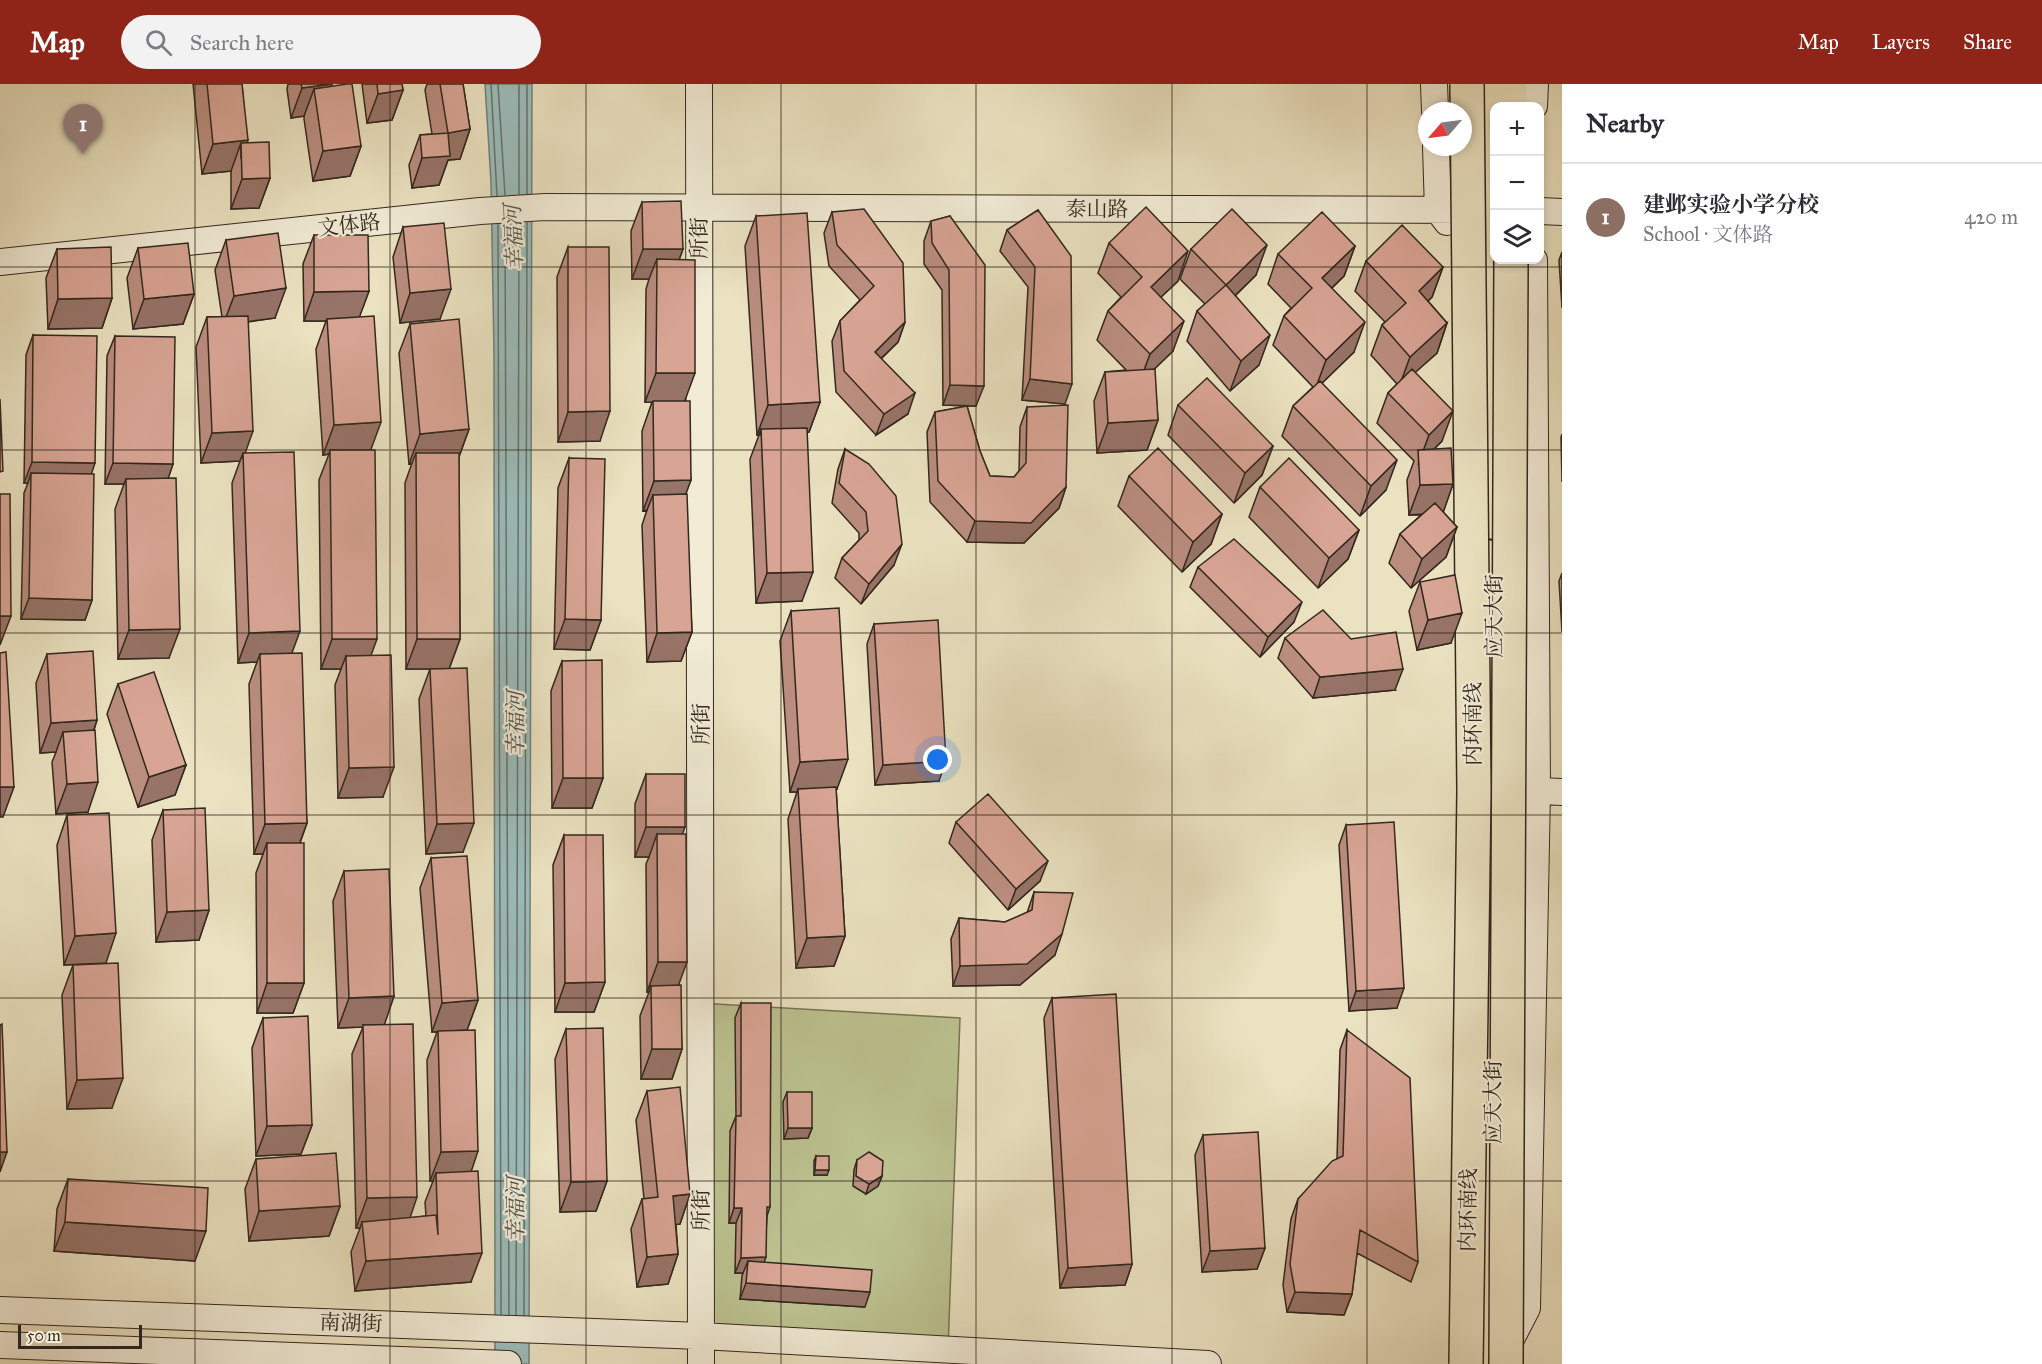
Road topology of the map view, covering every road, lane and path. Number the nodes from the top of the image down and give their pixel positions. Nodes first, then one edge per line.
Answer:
1 (699, 84) edge
2 (1434, 84) edge
3 (1467, 84) edge
4 (1473, 84) edge
5 (1491, 84) edge
6 (1510, 84) edge
7 (1534, 84) edge
8 (1435, 102) edge
9 (1510, 102) edge
10 (1534, 102) edge
11 (1436, 156) edge
12 (699, 207) junction
13 (1438, 210) junction
14 (1488, 210) edge
15 (1544, 211) edge
16 (1562, 212) edge
17 (1476, 261) junction
18 (0, 262) edge
19 (1511, 264) edge
20 (1534, 264) edge
21 (1490, 788) junction
22 (1549, 791) edge
23 (0, 1310) edge
24 (701, 1336) junction
25 (0, 1345) edge
26 (508, 1364) edge
27 (701, 1364) edge
28 (1208, 1364) edge
29 (1451, 1364) edge
30 (1466, 1364) edge
31 (1476, 1364) edge
32 (1492, 1364) edge
33 (1498, 1364) edge
34 (1506, 1364) edge

1 - 12 main road, 所街
2 - 8 main road
3 - 30 highway, 内环南线, bridge
4 - 14 main road, 应天大街
5 - 14 main road, 应天大街
6 - 9 highway
7 - 10 main road
11 - 13 main road
12 - 13 main road, 泰山路
12 - 18 main road, 文体路
12 - 24 main road, 所街
13 - 14 main road, 泰山路
13 - 17 main road
14 - 17 main road, 应天大街
14 - 21 main road, 应天大街
15 - 16 main road
17 - 21 main road, 应天大街
19 - 34 highway, 内环南线, bridge
20 - 22 main road, 应天大街
21 - 22 main road
21 - 29 main road, 应天大街
21 - 31 main road, 应天大街
21 - 32 main road, 应天大街
22 - 33 main road, 应天大街
23 - 24 main road, 南湖街
24 - 27 main road, 所街
24 - 28 main road, 南湖街
25 - 26 main road, 南湖街

